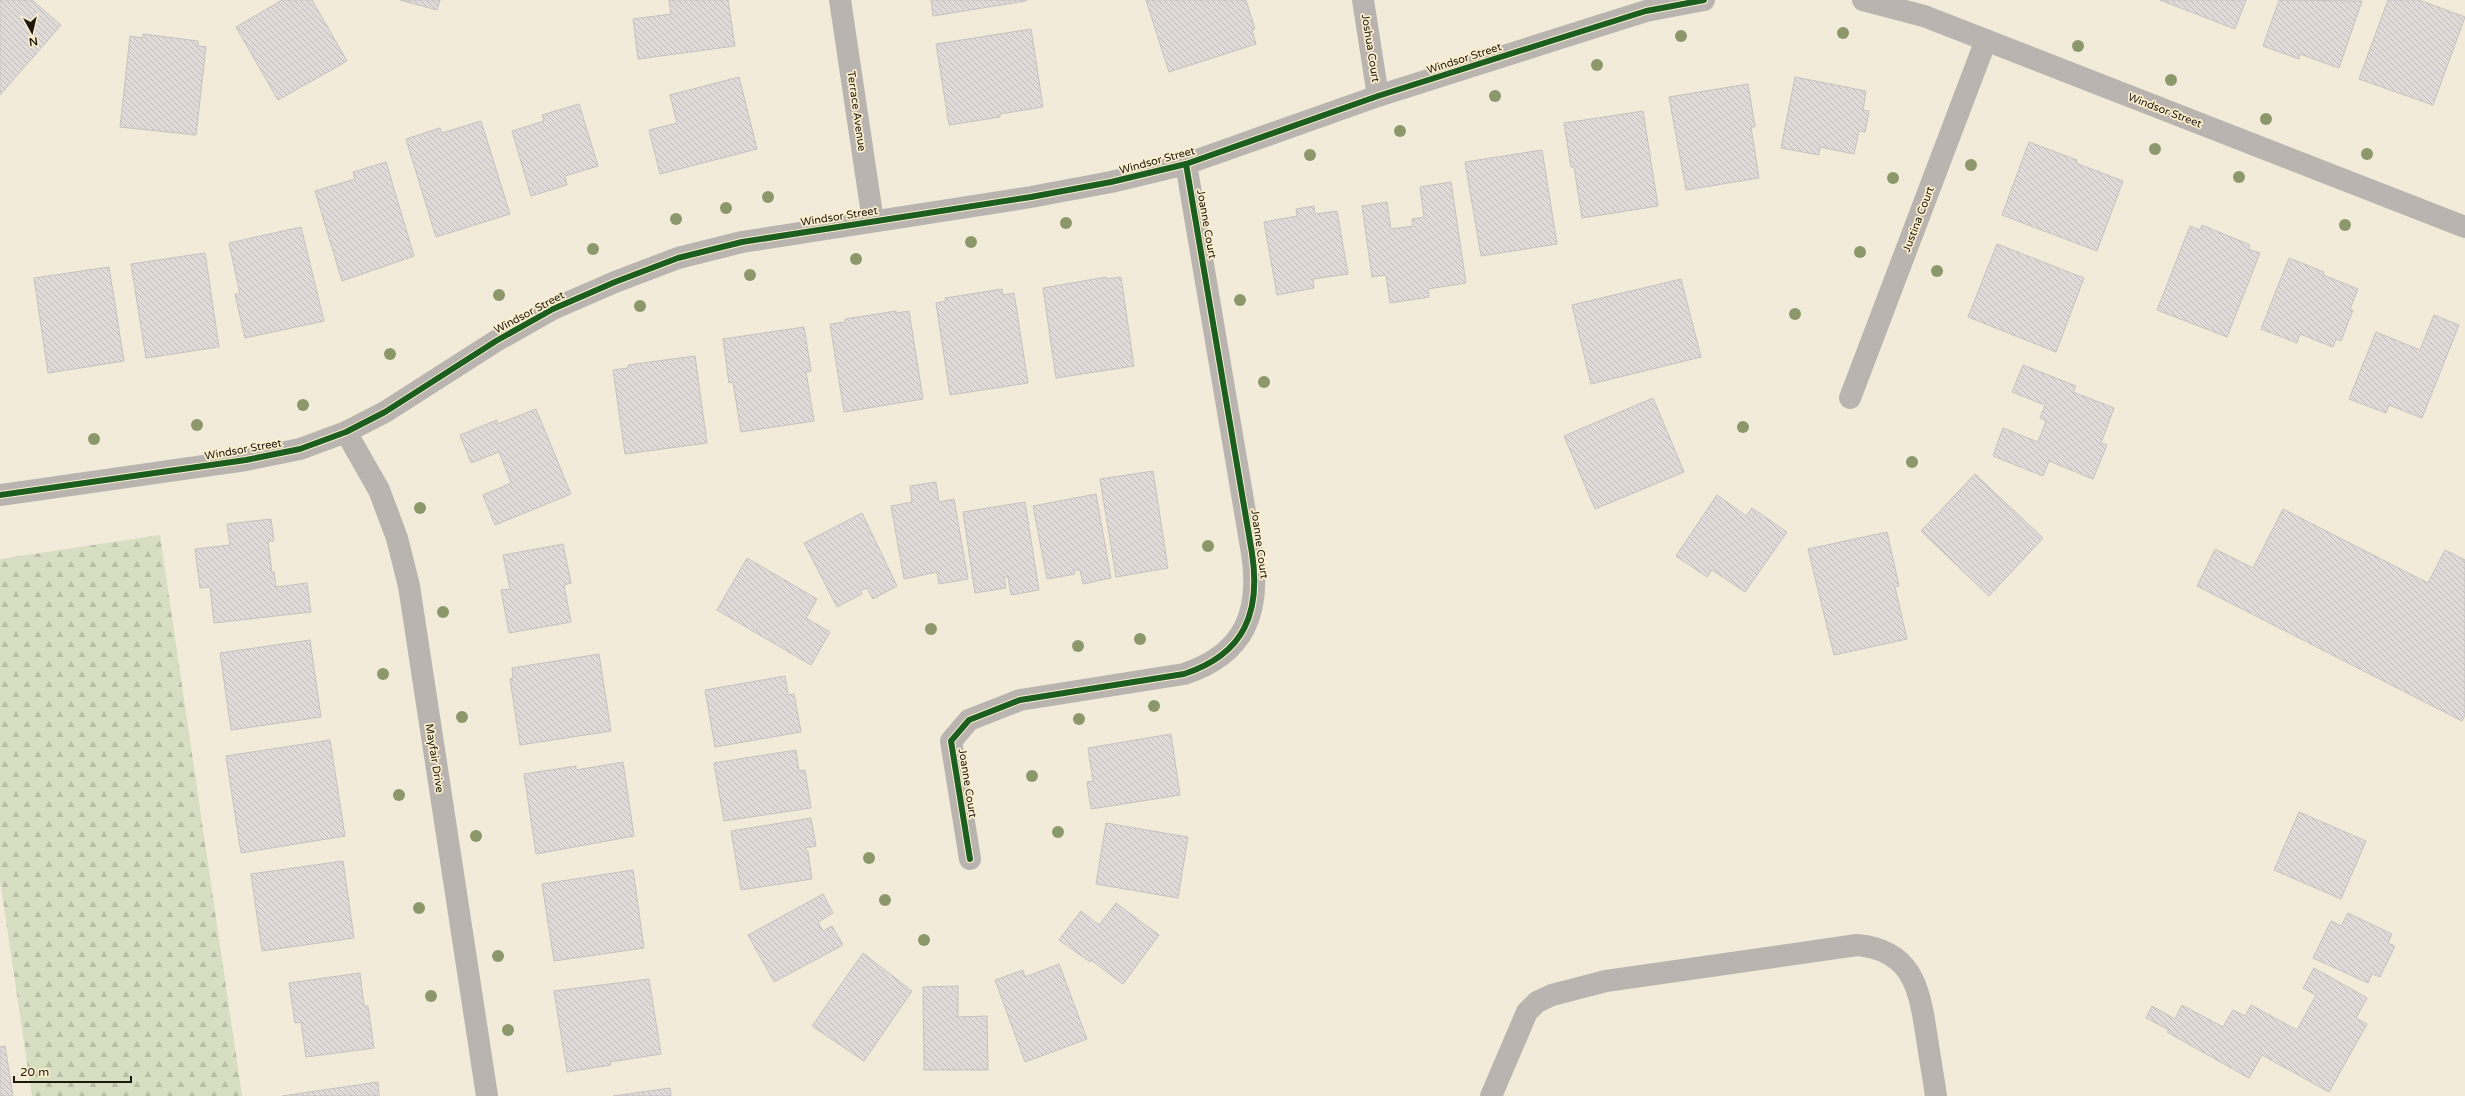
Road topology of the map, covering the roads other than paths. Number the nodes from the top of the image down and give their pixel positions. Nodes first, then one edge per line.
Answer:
1 (840, 0) edge
2 (1363, 0) edge
3 (1704, 0) edge
4 (1863, 0) edge
5 (1986, 40) junction
6 (1378, 96) junction
7 (1186, 164) junction
8 (873, 221) junction
9 (2465, 226) edge
10 (1850, 398) dead end
11 (346, 432) junction
12 (0, 495) edge
13 (970, 859) dead end
14 (487, 1096) edge
15 (1491, 1096) edge
16 (1936, 1096) edge

1 - 8 street, Terrace Avenue
2 - 6 street, Joshua Court
3 - 6 street, Windsor Street
4 - 5 street, Windsor Street
5 - 9 street, Windsor Street
5 - 10 street, Justina Court
6 - 7 street, Windsor Street
7 - 8 street, Windsor Street
7 - 13 street, Joanne Court
8 - 11 street, Windsor Street
11 - 12 street, Windsor Street
11 - 14 street, Mayfair Drive
15 - 16 street

